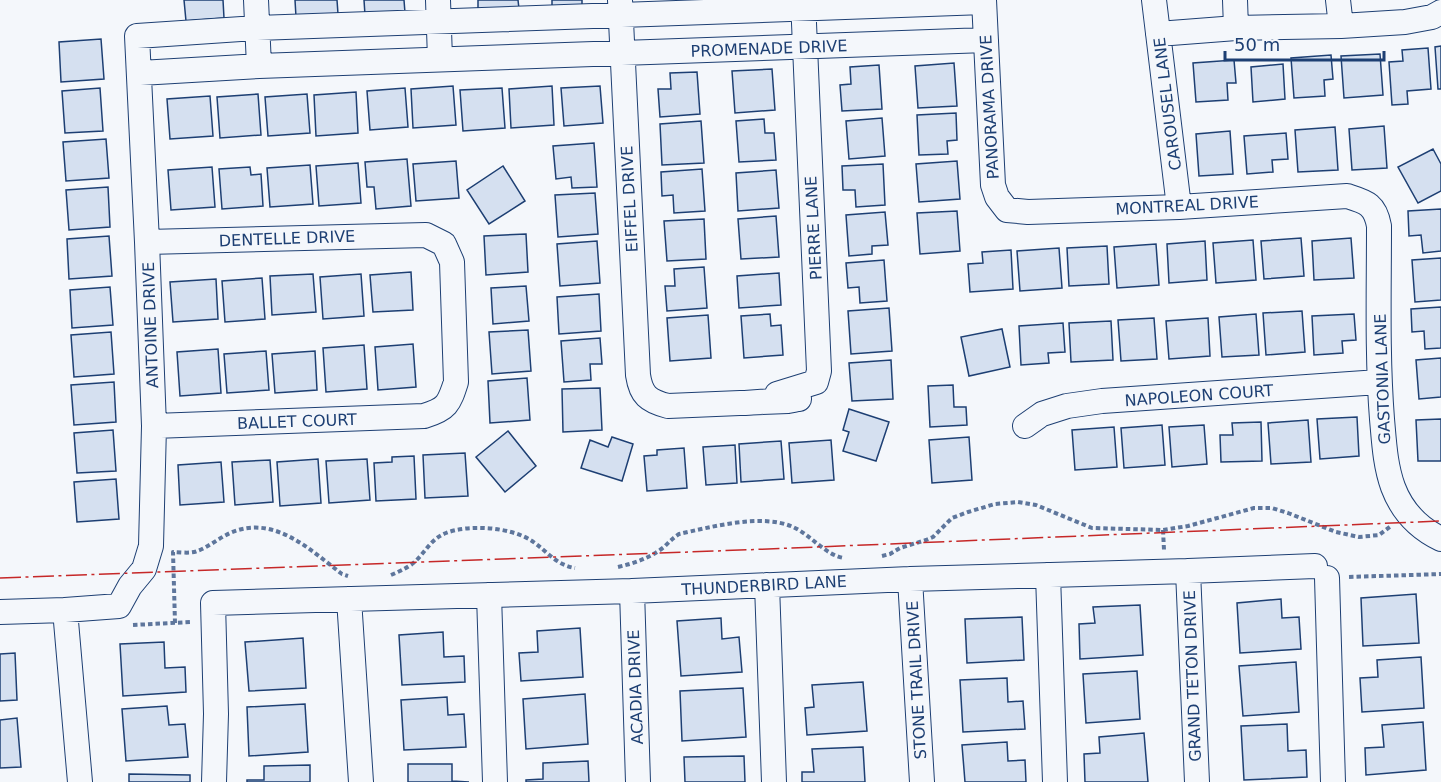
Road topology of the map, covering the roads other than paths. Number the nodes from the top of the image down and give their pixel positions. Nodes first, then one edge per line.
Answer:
1 (256, 0) edge
2 (1154, 0) edge
3 (1235, 0) edge
4 (1338, 0) edge
5 (984, 1) edge
6 (803, 4) edge
7 (620, 8) edge
8 (1433, 10) edge
9 (438, 11) edge
10 (552, 18) junction
11 (357, 24) junction
12 (1341, 26) junction
13 (257, 28) junction
14 (1236, 28) junction
15 (198, 32) junction
16 (1158, 34) junction
17 (986, 40) junction
18 (804, 47) junction
19 (621, 53) junction
20 (553, 56) junction
21 (440, 59) junction
22 (358, 62) junction
23 (259, 66) junction
24 (200, 69) junction
25 (140, 74) junction
26 (1366, 202) joint
27 (1179, 207) junction
28 (1007, 210) joint
29 (147, 242) junction
30 (1379, 382) junction
31 (646, 396) joint
32 (439, 411) joint
33 (154, 426) junction
34 (1025, 426) dead end
35 (1441, 539) edge
36 (1188, 571) junction
37 (1048, 575) junction
38 (910, 579) junction
39 (767, 585) junction
40 (352, 589) junction
41 (632, 591) junction
42 (489, 595) junction
43 (65, 610) junction
44 (0, 612) edge
45 (80, 782) edge
46 (214, 782) edge
47 (361, 782) edge
48 (495, 782) edge
49 (638, 782) edge
50 (774, 782) edge
51 (922, 782) edge
52 (1055, 782) edge
53 (1197, 782) edge
54 (1333, 782) edge

1 - 13 street
2 - 16 street, CAROUSEL LANE
3 - 14 street
4 - 12 street
5 - 6 street
5 - 17 street, PANORAMA DRIVE
6 - 7 street
6 - 18 street, PIERRE LANE
7 - 10 street
7 - 19 street, EIFFEL DRIVE
8 - 12 street
9 - 10 street
9 - 11 street
9 - 21 street
10 - 20 street
11 - 13 street
11 - 22 street
12 - 14 street
13 - 15 street
13 - 23 street
14 - 16 street
15 - 24 street
15 - 25 street, ANTOINE DRIVE
16 - 27 street, CAROUSEL LANE
17 - 18 street, PROMENADE DRIVE
17 - 28 street, PANORAMA DRIVE
18 - 19 street, PROMENADE DRIVE
18 - 31 street, PIERRE LANE
19 - 20 street, PROMENADE DRIVE
19 - 31 street, EIFFEL DRIVE
20 - 21 street, PROMENADE DRIVE
21 - 22 street, PROMENADE DRIVE
22 - 23 street, PROMENADE DRIVE
23 - 24 street, PROMENADE DRIVE
24 - 25 street, PROMENADE DRIVE
25 - 29 street, ANTOINE DRIVE
26 - 27 street, MONTREAL DRIVE
26 - 30 street, GASTONIA LANE
27 - 28 street, MONTREAL DRIVE
29 - 32 street, DENTELLE DRIVE
29 - 33 street, ANTOINE DRIVE
30 - 34 street, NAPOLEON COURT
30 - 35 street, GASTONIA LANE
32 - 33 street, BALLET COURT
33 - 43 street, ANTOINE DRIVE
36 - 37 street, THUNDERBIRD LANE
36 - 53 street, GRAND TETON DRIVE
36 - 54 street, THUNDERBIRD LANE
37 - 38 street, THUNDERBIRD LANE
37 - 52 street
38 - 39 street, THUNDERBIRD LANE
38 - 51 street, STONE TRAIL DRIVE
39 - 41 street, THUNDERBIRD LANE
39 - 50 street
40 - 42 street, THUNDERBIRD LANE
40 - 46 street, THUNDERBIRD LANE
40 - 47 street
41 - 42 street, THUNDERBIRD LANE
41 - 49 street, ACADIA DRIVE
42 - 48 street
43 - 44 street
43 - 45 street

